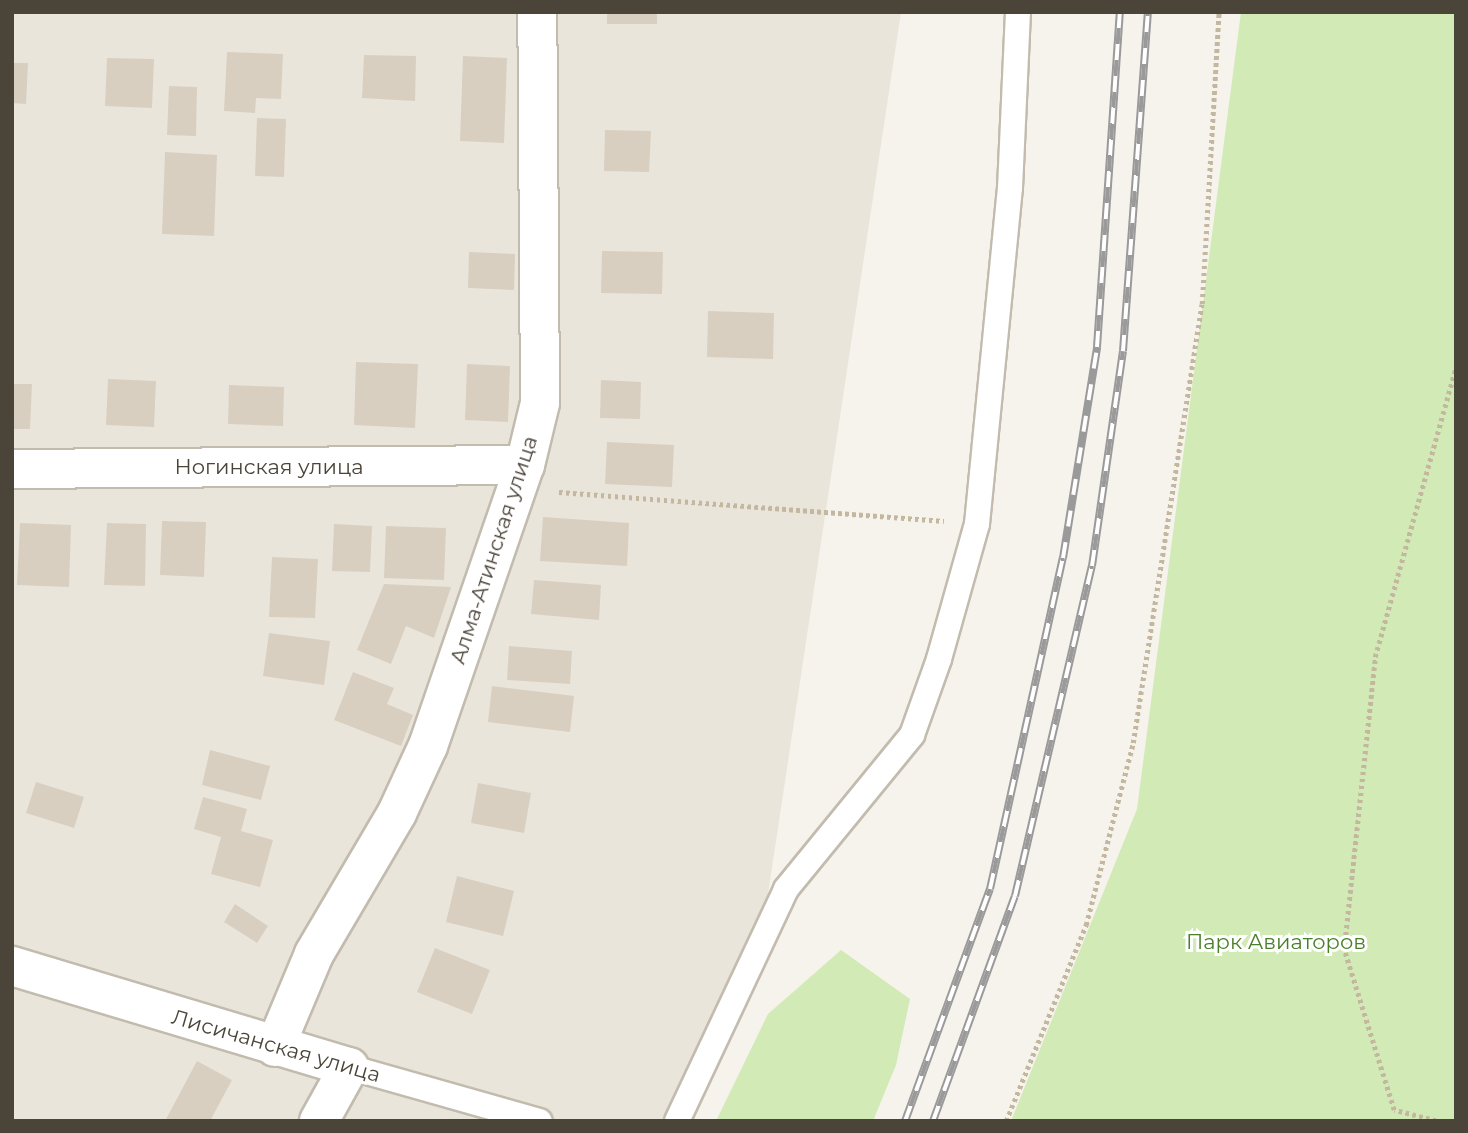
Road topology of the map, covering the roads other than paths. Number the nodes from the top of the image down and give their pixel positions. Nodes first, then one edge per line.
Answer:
1 (537, 12) edge
2 (1018, 12) edge
3 (12, 469) edge
4 (521, 478) junction
5 (12, 967) edge
6 (275, 1047) junction
7 (349, 1067) junction
8 (319, 1121) edge
9 (540, 1121) edge
10 (677, 1121) edge

1 - 4 street, Алма-Атинская улица
2 - 10 lane
3 - 4 street, Ногинская улица
4 - 6 street, Алма-Атинская улица
5 - 6 street, Лисичанская улица
6 - 7 street, Лисичанская улица
7 - 8 street
7 - 9 lane, Лисичанская улица

